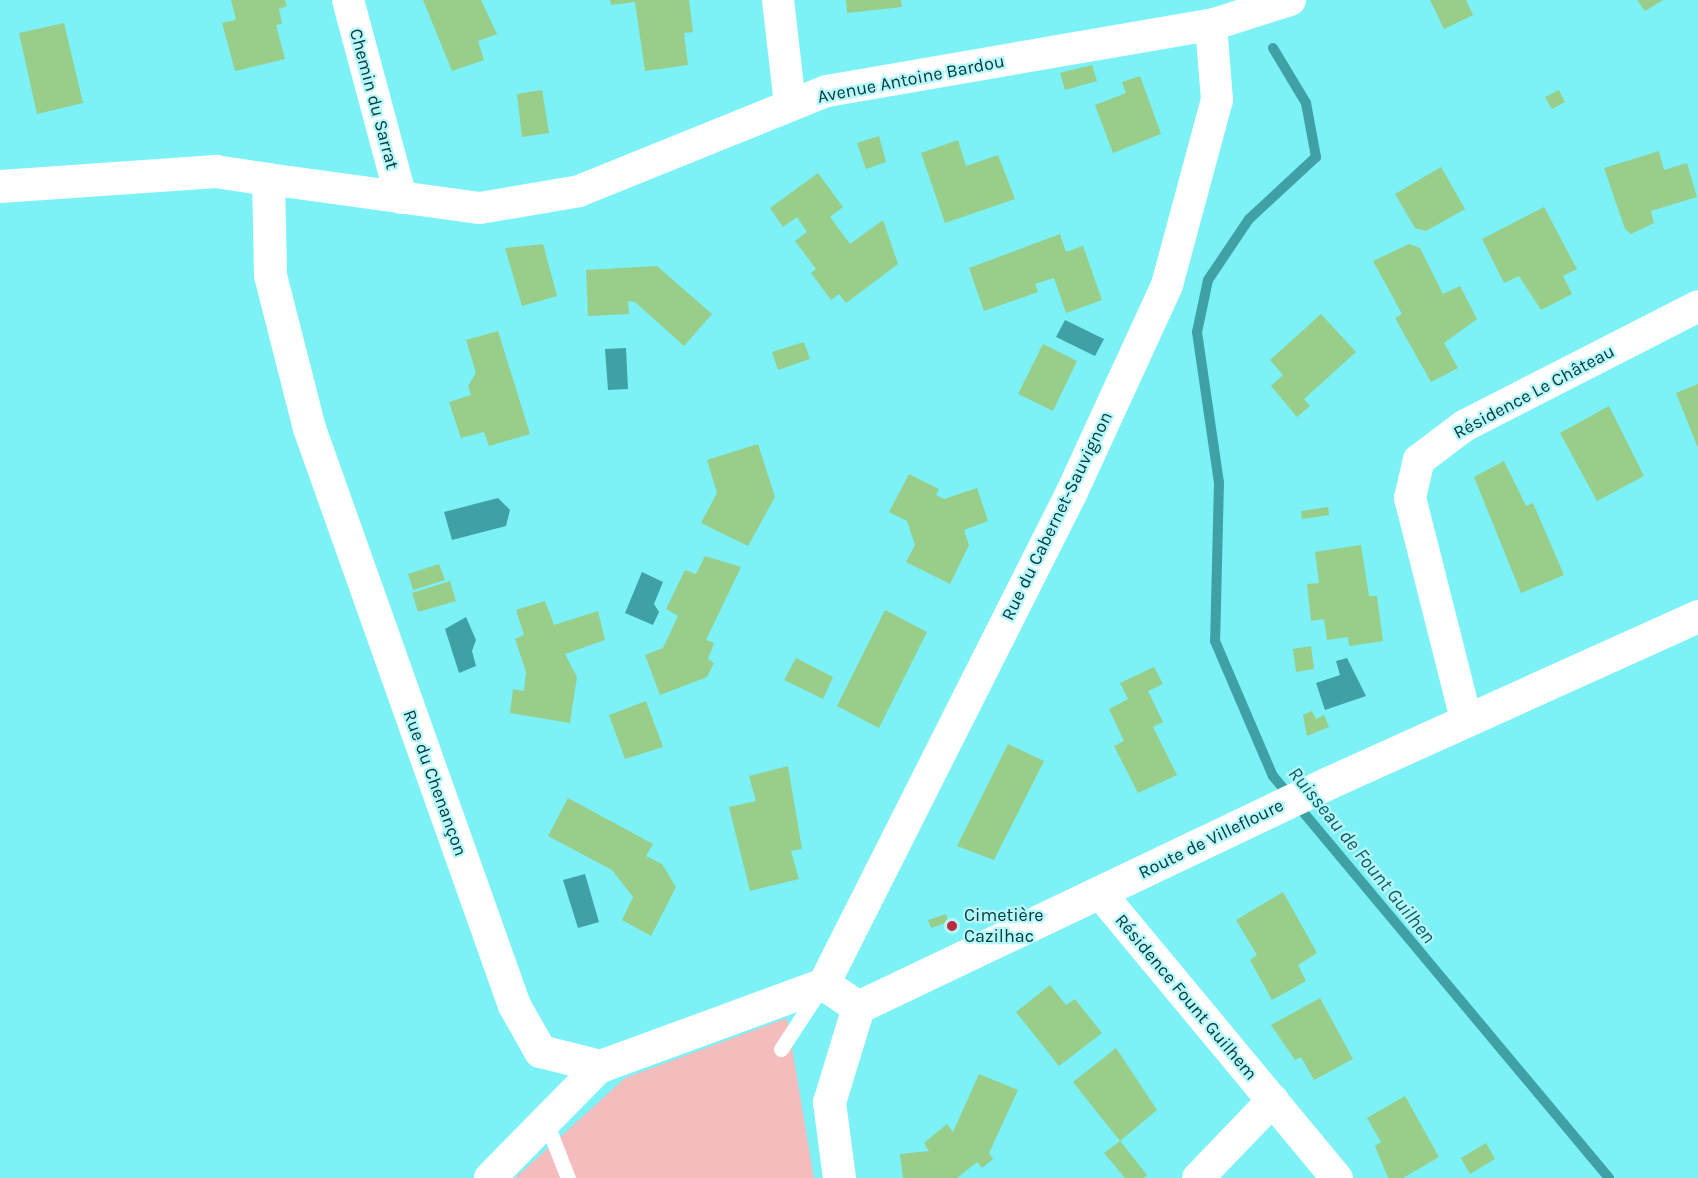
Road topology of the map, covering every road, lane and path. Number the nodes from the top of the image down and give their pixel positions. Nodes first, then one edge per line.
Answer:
1 (348, 0) edge
2 (778, 0) edge
3 (1290, 0) edge
4 (1211, 26) junction
5 (790, 104) junction
6 (268, 179) junction
7 (0, 186) edge
8 (400, 198) junction
9 (1698, 306) edge
10 (1698, 616) edge
11 (1466, 719) junction
12 (1100, 893) junction
13 (824, 984) junction
14 (858, 1007) junction
15 (781, 1049) dead end
16 (600, 1066) junction
17 (1273, 1100) junction
18 (546, 1122) junction
19 (490, 1178) edge
20 (568, 1178) edge
21 (839, 1178) edge
22 (1198, 1178) edge
23 (1337, 1178) edge

1 - 8 street, Chemin du Sarrat
2 - 5 street
3 - 4 street, Avenue Antoine Bardou
4 - 5 street, Avenue Antoine Bardou
4 - 13 street, Rue du Cabernet-Sauvignon
5 - 8 street, Avenue Antoine Bardou
6 - 7 street
6 - 8 street, Avenue Antoine Bardou
6 - 16 street, Rue du Chenançon
9 - 11 street, Résidence Le Château
10 - 11 street, Route de Villefloure
11 - 12 street, Route de Villefloure
12 - 14 street, Route de Villefloure
12 - 17 street, Résidence Fount Guilhem
13 - 14 street
13 - 15 lane
13 - 16 street
14 - 21 street
16 - 18 street
17 - 22 street
17 - 23 street, Résidence Fount Guilhem
18 - 19 street
18 - 20 lane

